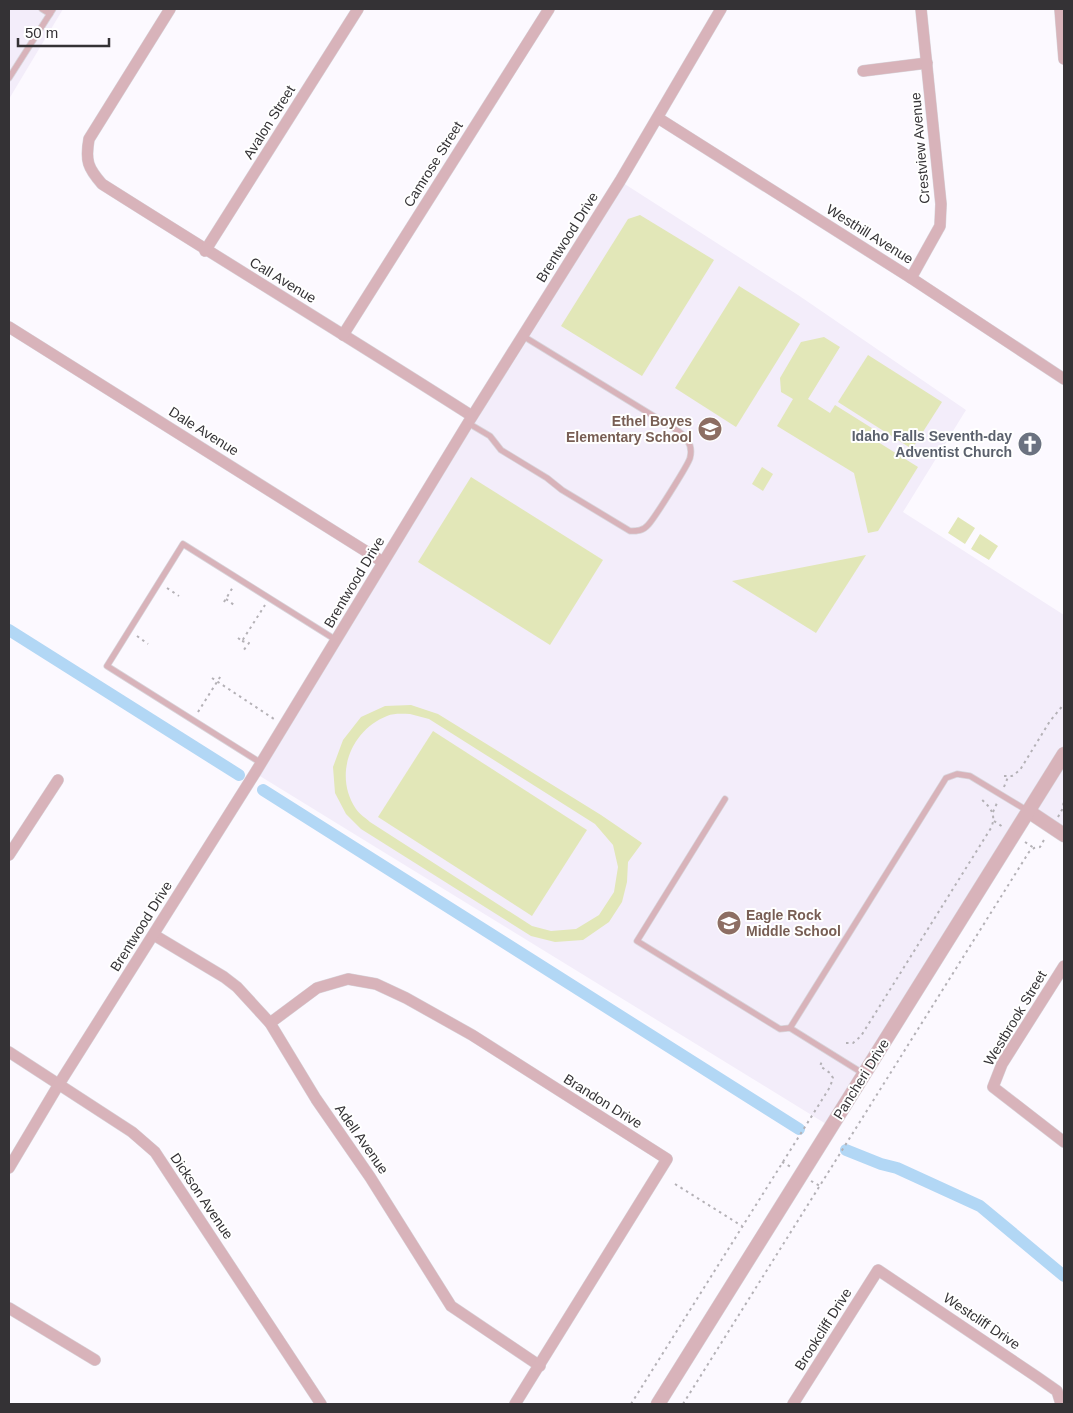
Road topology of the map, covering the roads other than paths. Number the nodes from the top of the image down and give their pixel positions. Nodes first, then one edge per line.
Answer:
1 (42, 9) edge
2 (170, 9) edge
3 (358, 9) edge
4 (549, 9) edge
5 (721, 9) edge
6 (921, 9) edge
7 (1060, 9) edge
8 (52, 11) edge
9 (1064, 59) edge
10 (927, 63) junction
11 (863, 71) dead end
12 (9, 78) edge
13 (658, 118) junction
14 (205, 250) junction
15 (911, 278) junction
16 (9, 327) edge
17 (344, 335) junction
18 (523, 336) junction
19 (1064, 379) edge
20 (470, 420) junction
21 (383, 562) junction
22 (336, 640) junction
23 (1064, 754) edge
24 (261, 764) junction
25 (58, 780) dead end
26 (725, 798) dead end
27 (1028, 811) junction
28 (1064, 835) edge
29 (10, 851) edge
30 (154, 935) junction
31 (1064, 966) edge
32 (270, 1023) junction
33 (790, 1028) junction
34 (9, 1052) edge
35 (864, 1074) junction
36 (59, 1084) junction
37 (1064, 1142) edge
38 (9, 1168) edge
39 (878, 1270) joint
40 (9, 1308) edge
41 (95, 1360) dead end
42 (540, 1366) junction
43 (321, 1404) edge
44 (515, 1404) edge
45 (658, 1404) edge
46 (793, 1404) edge
47 (1062, 1404) edge

1 - 8 lane
2 - 14 street, Call Avenue
3 - 14 street, Avalon Street
4 - 17 street, Camrose Street
5 - 13 street, Brentwood Drive
6 - 10 street, Crestview Avenue
7 - 9 street
8 - 12 lane
10 - 11 street
10 - 15 street, Crestview Avenue
13 - 15 street, Westhill Avenue
13 - 18 street, Brentwood Drive
14 - 17 street, Call Avenue
15 - 19 street, Westhill Avenue
16 - 21 street, Dale Avenue
17 - 20 street, Call Avenue
18 - 20 street, Brentwood Drive
18 - 20 lane
20 - 21 street, Brentwood Drive
21 - 22 street, Brentwood Drive
22 - 24 street, Brentwood Drive
22 - 24 lane
23 - 27 street, Pancheri Drive
24 - 30 street, Brentwood Drive
25 - 29 street
26 - 33 lane
27 - 28 street
27 - 33 lane
27 - 35 street, Pancheri Drive
30 - 32 street, Adell Avenue
30 - 36 street, Brentwood Drive
31 - 37 street, Westbrook Street
32 - 42 street, Adell Avenue
32 - 42 street, Brandon Drive
33 - 35 lane
34 - 36 street, Dickson Avenue
35 - 45 street, Pancheri Drive
36 - 38 street, Brentwood Drive
36 - 43 street, Dickson Avenue
39 - 46 street, Brookcliff Drive
39 - 47 street, Westcliff Drive
40 - 41 street
42 - 44 street, Brandon Drive

